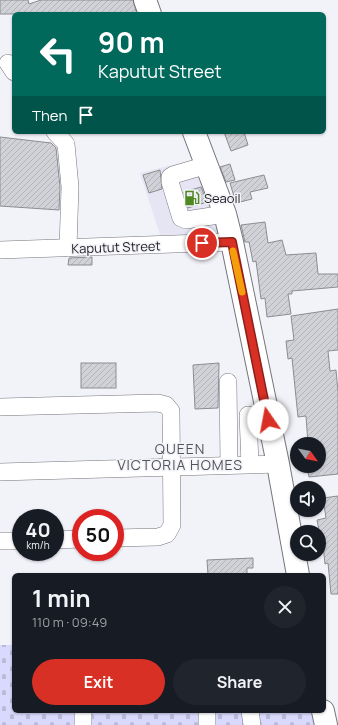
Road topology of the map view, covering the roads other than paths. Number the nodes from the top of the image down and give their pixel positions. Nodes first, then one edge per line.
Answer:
1 (145, 0) edge
2 (149, 12) edge
3 (58, 134) edge
4 (195, 134) edge
5 (207, 165) junction
6 (225, 214) junction
7 (232, 242) junction
8 (68, 248) junction
9 (0, 250) edge
10 (228, 382) dead end
11 (0, 407) edge
12 (248, 415) dead end
13 (229, 464) junction
14 (250, 464) junction
15 (278, 464) junction
16 (171, 467) junction
17 (0, 472) edge
18 (124, 538) edge
19 (12, 540) edge
20 (0, 541) edge
21 (298, 573) edge
22 (83, 713) edge
23 (207, 713) edge
24 (250, 713) edge
25 (323, 713) edge
26 (83, 725) edge
27 (207, 725) edge
28 (252, 725) edge
29 (326, 725) edge

1 - 2 main road
3 - 8 street
4 - 5 main road
5 - 6 main road
5 - 6 street
6 - 7 main road
7 - 8 street, Kaputut Street
7 - 15 main road
8 - 9 street, Kaputut Street
10 - 13 street
11 - 16 street
12 - 14 street
13 - 14 street
13 - 16 street
14 - 15 street
15 - 21 main road
16 - 17 street
16 - 18 street
19 - 20 street
22 - 26 street
23 - 27 street
24 - 28 street
25 - 29 main road

